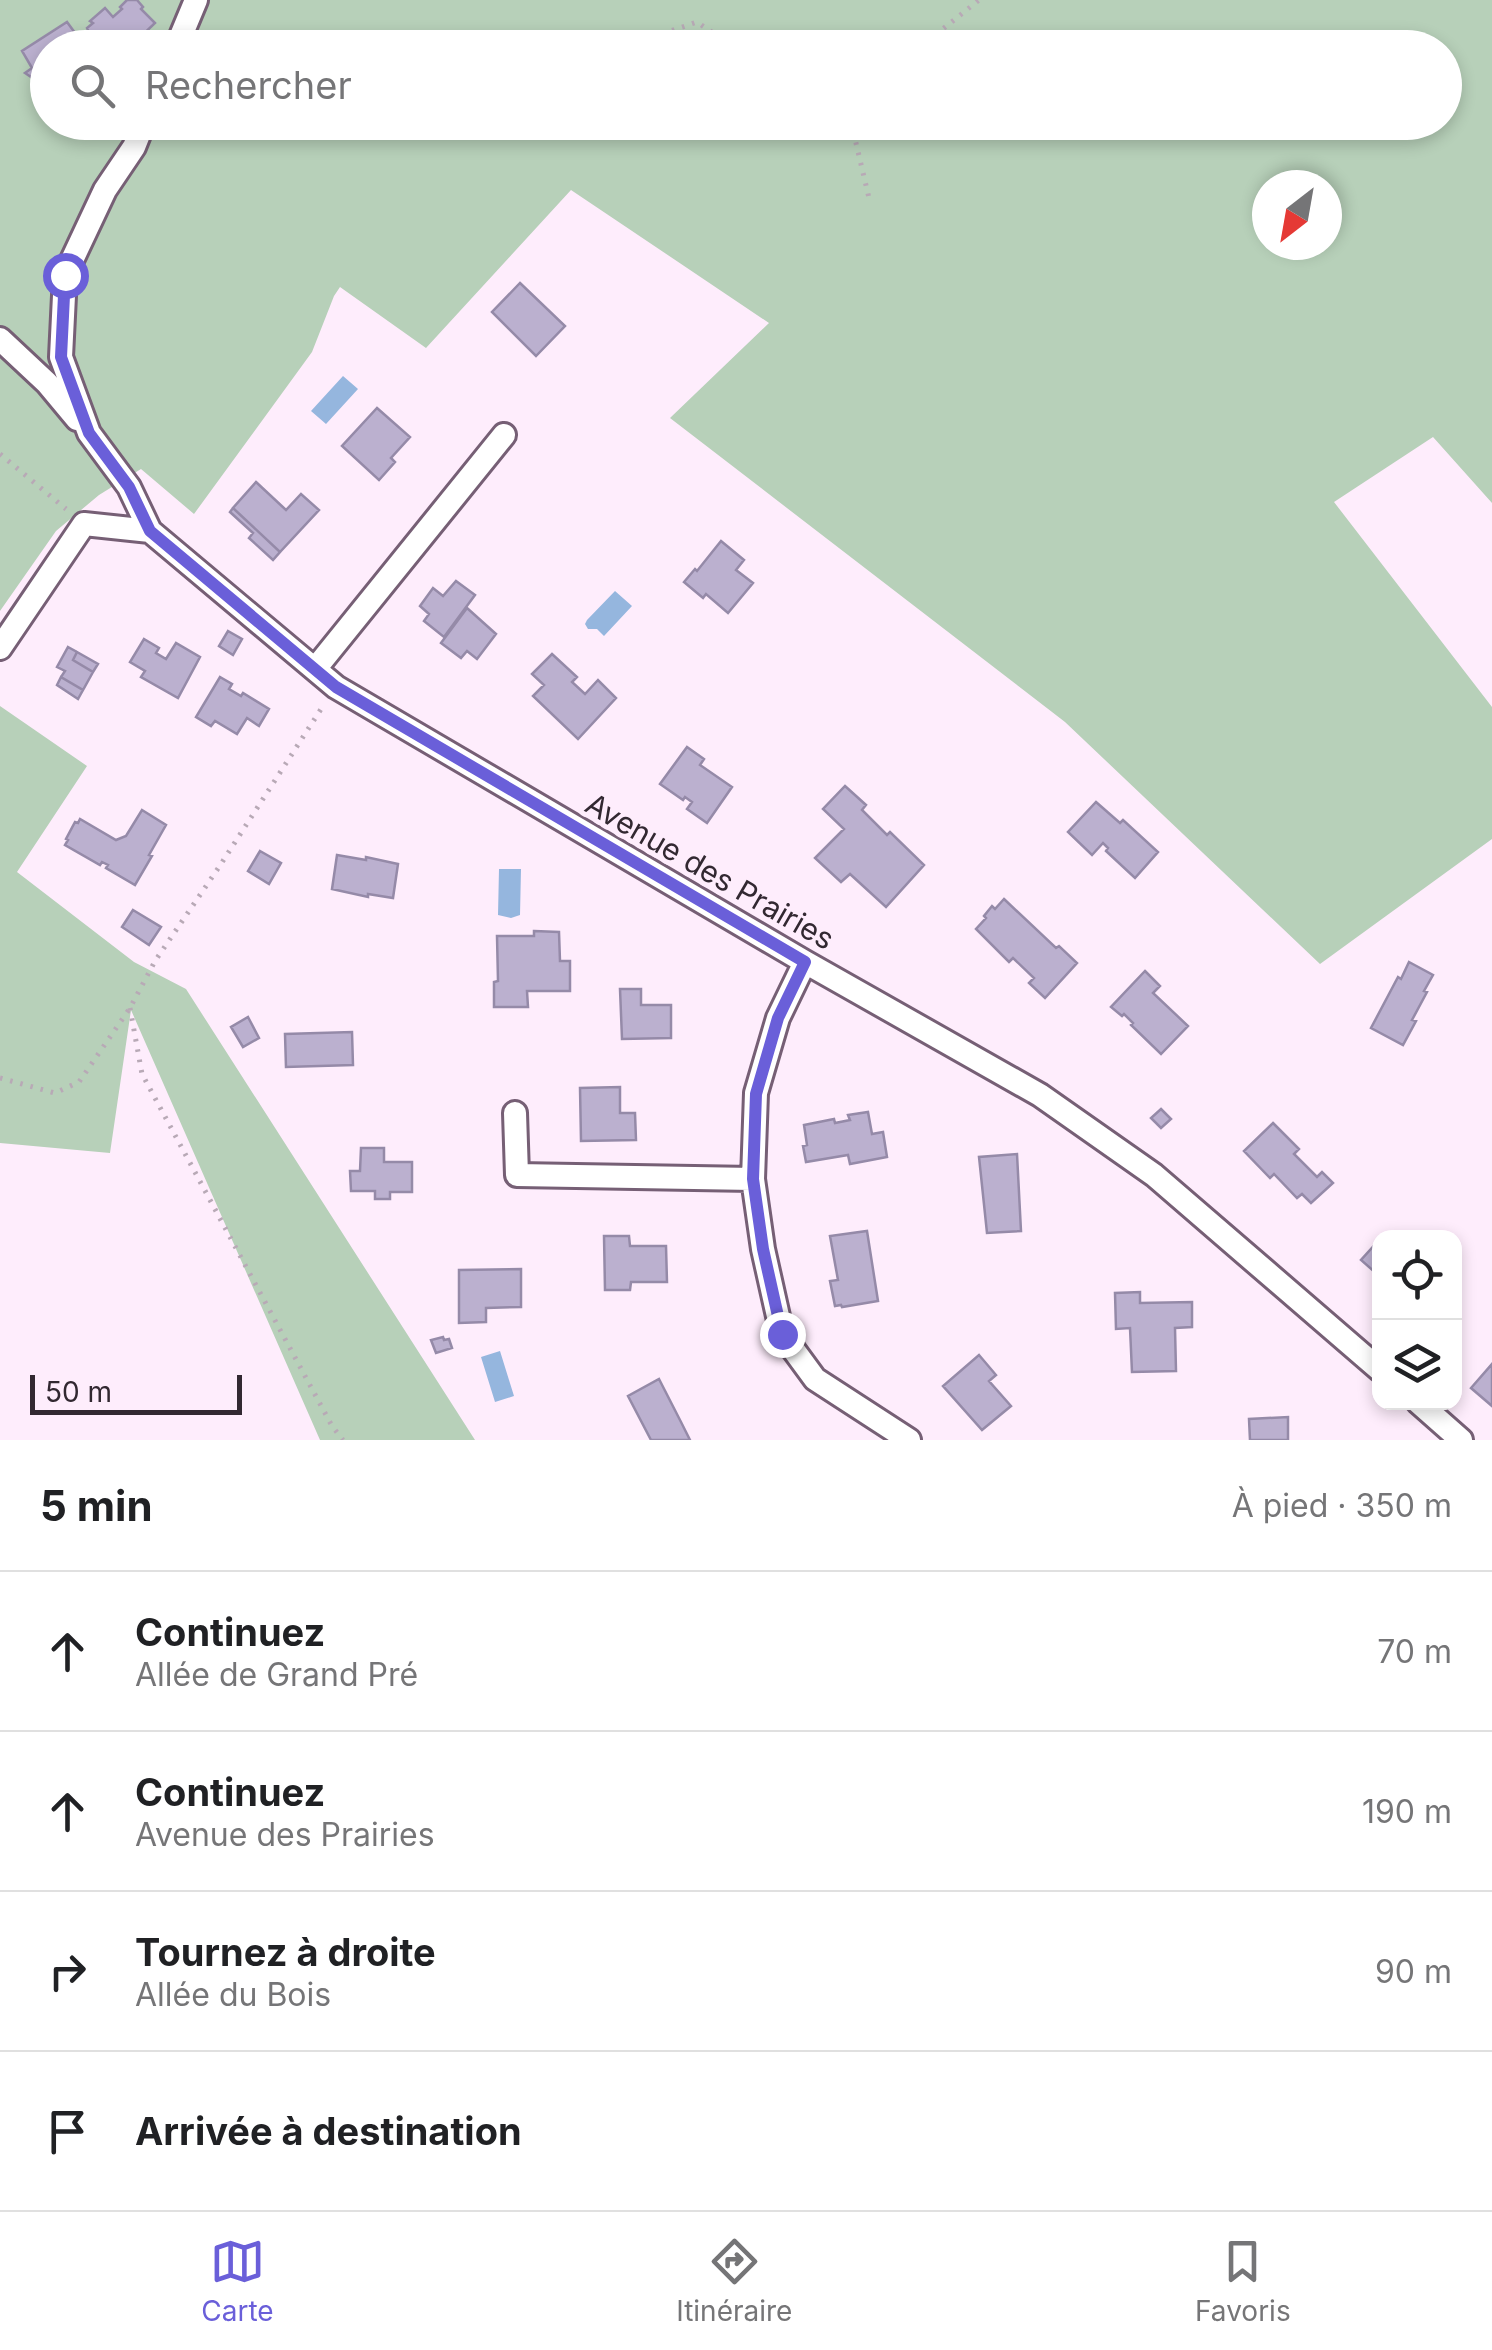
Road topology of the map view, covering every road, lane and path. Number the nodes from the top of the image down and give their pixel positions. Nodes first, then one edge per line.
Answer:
1 (196, 0) edge
2 (978, 0) edge
3 (184, 30) edge
4 (673, 30) edge
5 (709, 30) edge
6 (941, 30) edge
7 (137, 140) edge
8 (856, 140) edge
9 (870, 198) dead end
10 (0, 339) edge
11 (89, 433) junction
12 (504, 435) dead end
13 (0, 454) edge
14 (84, 524) junction
15 (150, 531) junction
16 (0, 648) edge
17 (315, 669) junction
18 (336, 687) junction
19 (805, 962) junction
20 (130, 1008) junction
21 (0, 1078) edge
22 (515, 1113) dead end
23 (753, 1179) junction
24 (1372, 1363) edge
25 (1427, 1410) edge
26 (343, 1440) edge
27 (909, 1440) edge
28 (1461, 1440) edge

1 - 3 street
2 - 6 path
4 - 5 path
7 - 11 street
8 - 9 path
10 - 11 street
11 - 15 street
12 - 17 street
13 - 14 path
14 - 15 street
14 - 16 street
15 - 17 street, Avenue des Prairies
17 - 18 street, Avenue des Prairies
18 - 19 street, Avenue des Prairies
18 - 20 path
19 - 23 street
19 - 24 street, Avenue des Prairies
20 - 21 path
20 - 26 path
22 - 23 street
23 - 27 street
25 - 28 street

